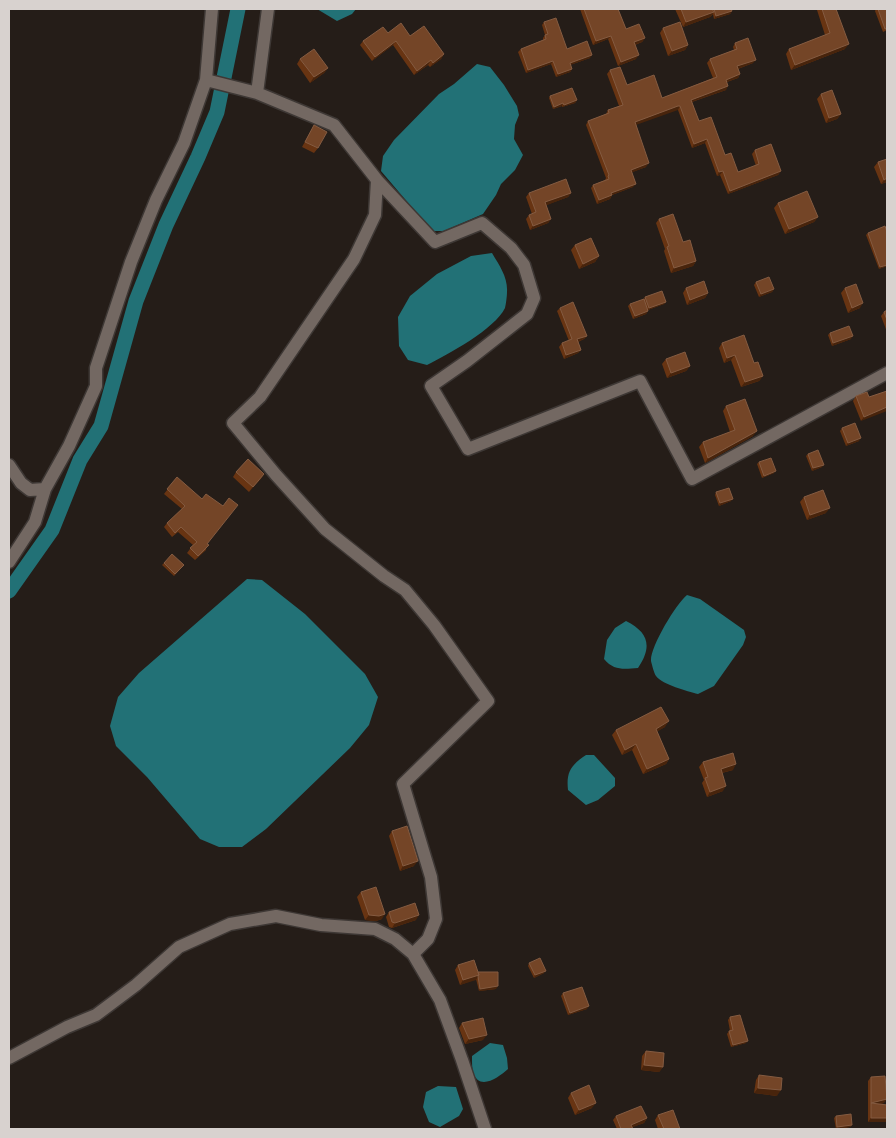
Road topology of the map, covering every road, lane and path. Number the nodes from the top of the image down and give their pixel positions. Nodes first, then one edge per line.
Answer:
1 (212, 9) edge
2 (268, 9) edge
3 (206, 80) junction
4 (257, 93) junction
5 (377, 180) junction
6 (887, 373) edge
7 (9, 465) edge
8 (45, 489) junction
9 (9, 562) edge
10 (413, 954) junction
11 (9, 1058) edge
12 (484, 1129) edge

1 - 3 street
2 - 4 street
3 - 4 street
3 - 8 street
4 - 5 street
5 - 6 street
5 - 10 street
7 - 8 street
8 - 9 street
10 - 11 street
10 - 12 street

